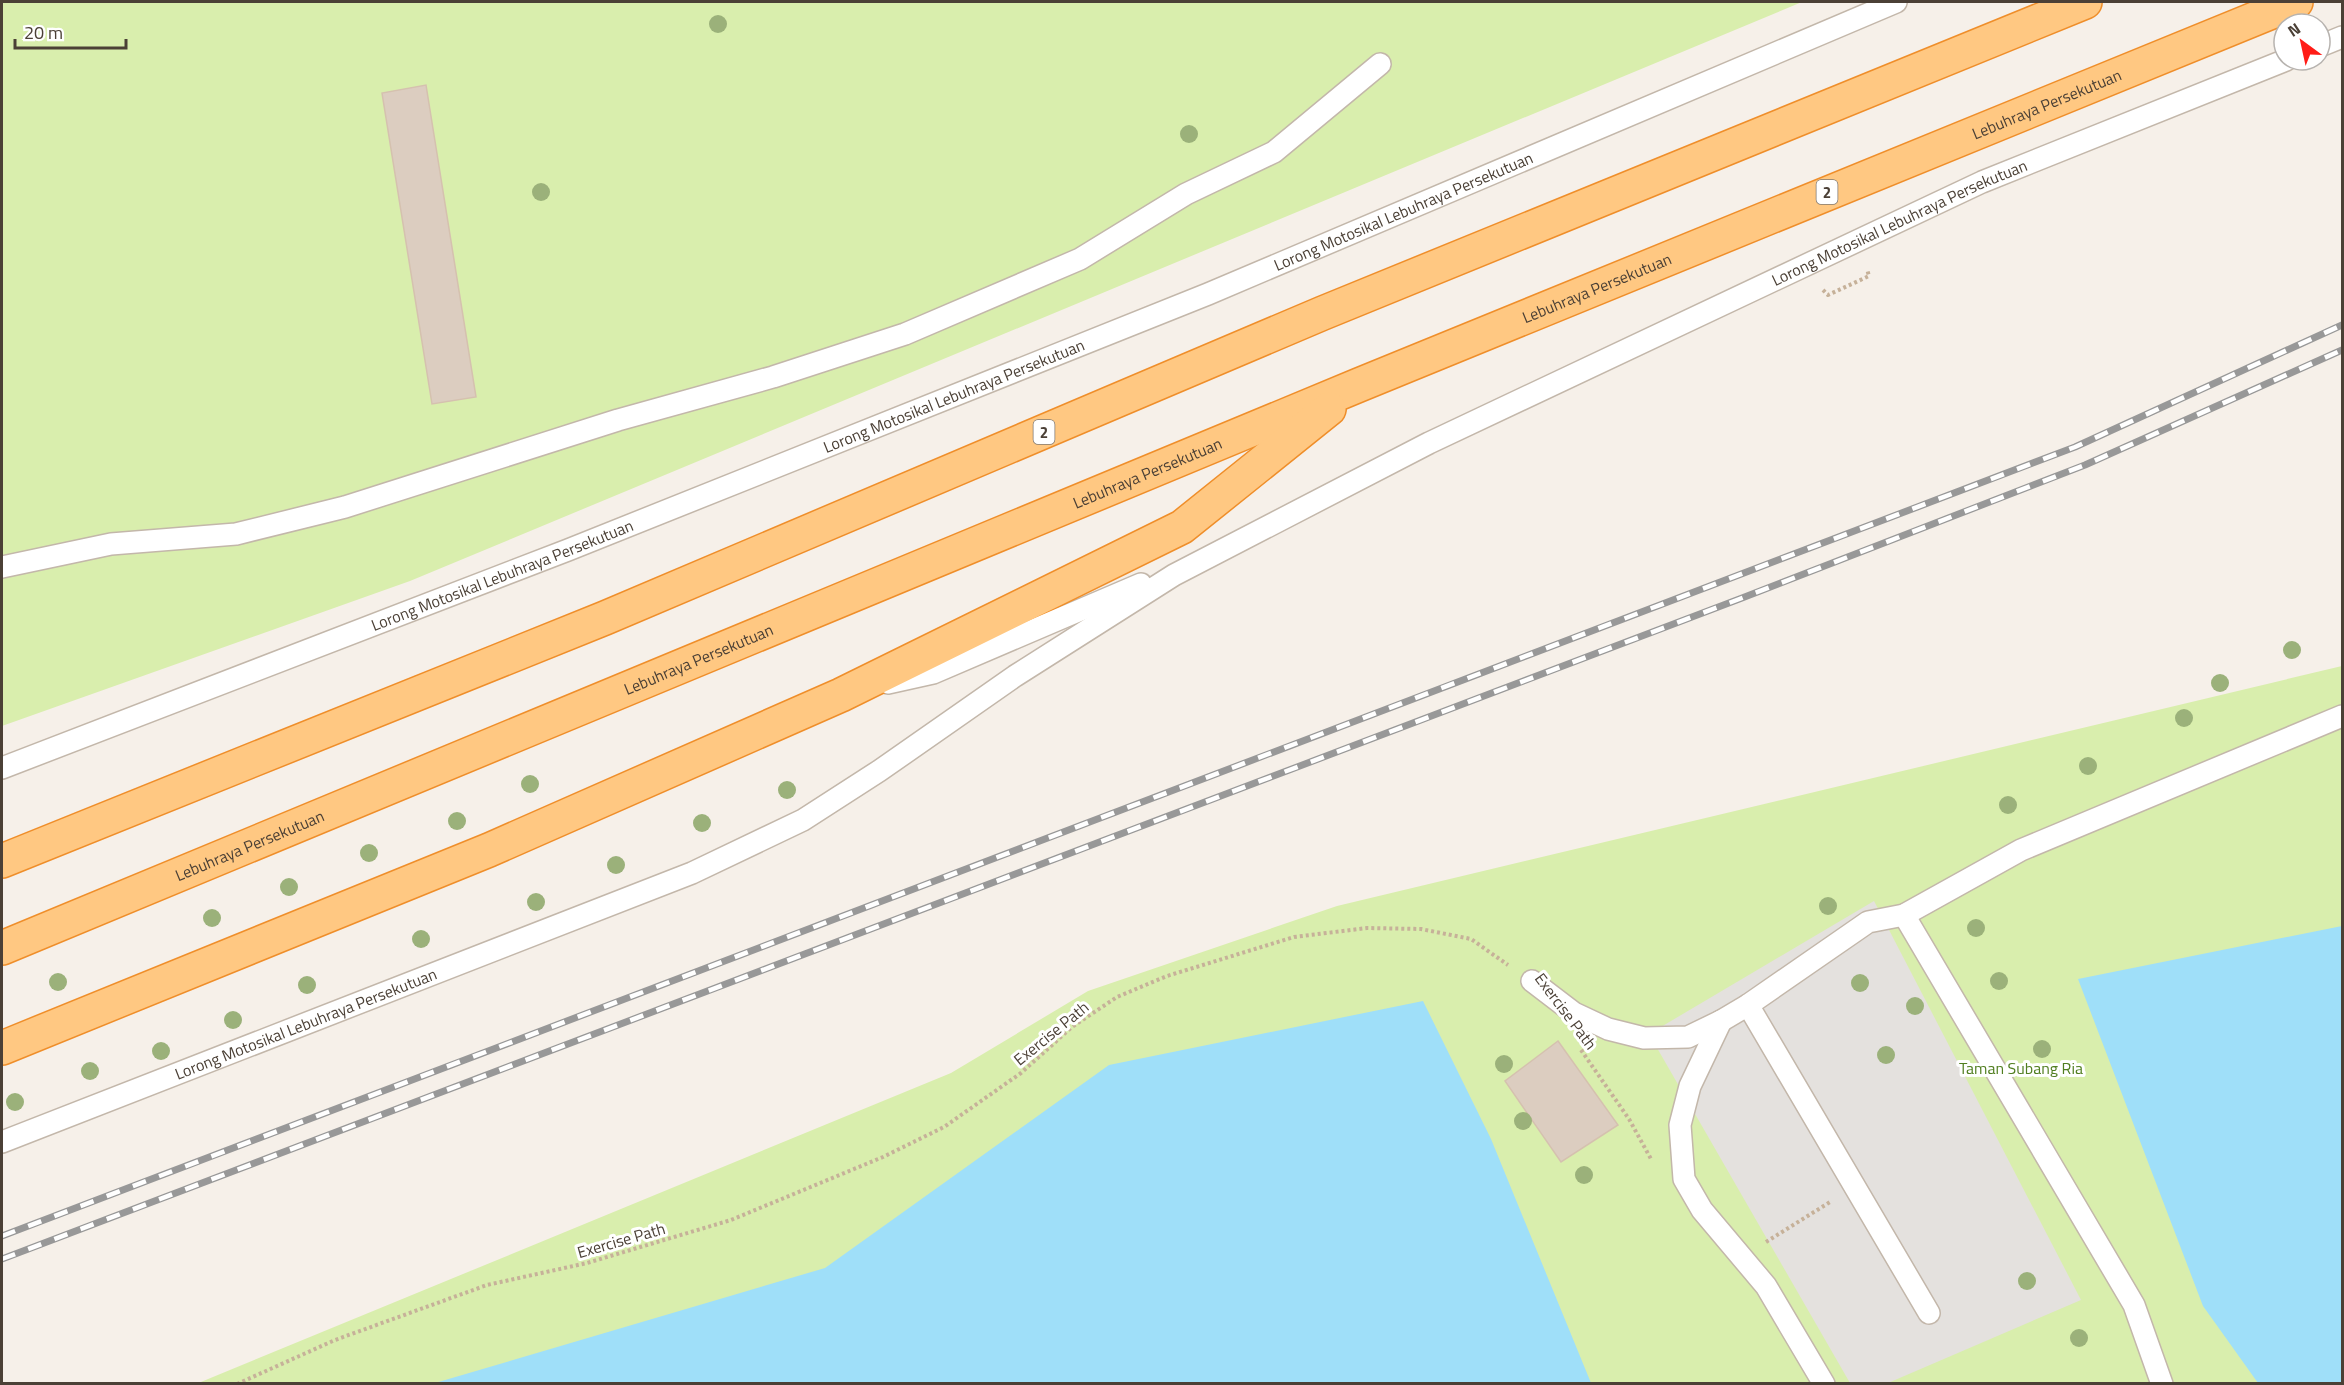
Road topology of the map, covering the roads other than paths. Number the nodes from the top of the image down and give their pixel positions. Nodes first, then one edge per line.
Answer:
1 (1896, 2) edge
2 (2085, 2) edge
3 (2296, 2) edge
4 (1380, 64) dead end
5 (2272, 66) edge
6 (1359, 385) junction
7 (1230, 547) junction
8 (2, 567) edge
9 (841, 694) junction
10 (2343, 716) edge
11 (2, 768) edge
12 (2, 861) edge
13 (1904, 915) junction
14 (2, 948) edge
15 (1532, 981) road end
16 (1748, 1005) junction
17 (1721, 1021) junction
18 (2, 1048) edge
19 (2, 1142) edge
20 (1929, 1313) dead end
21 (1824, 1383) edge
22 (2162, 1383) edge

1 - 11 lane, Lorong Motosikal Lebuhraya Persekutuan
2 - 12 highway, 2
3 - 6 highway, Lebuhraya Persekutuan / 2
4 - 8 lane
5 - 7 lane, Lorong Motosikal Lebuhraya Persekutuan
6 - 9 highway
6 - 14 highway, Lebuhraya Persekutuan / 2
7 - 9 lane, Lorong Motosikal Lebuhraya Persekutuan
7 - 19 lane, Lorong Motosikal Lebuhraya Persekutuan
9 - 18 highway
10 - 13 lane
13 - 16 lane
13 - 22 lane
15 - 17 lane
16 - 17 lane
16 - 20 lane
17 - 21 lane

